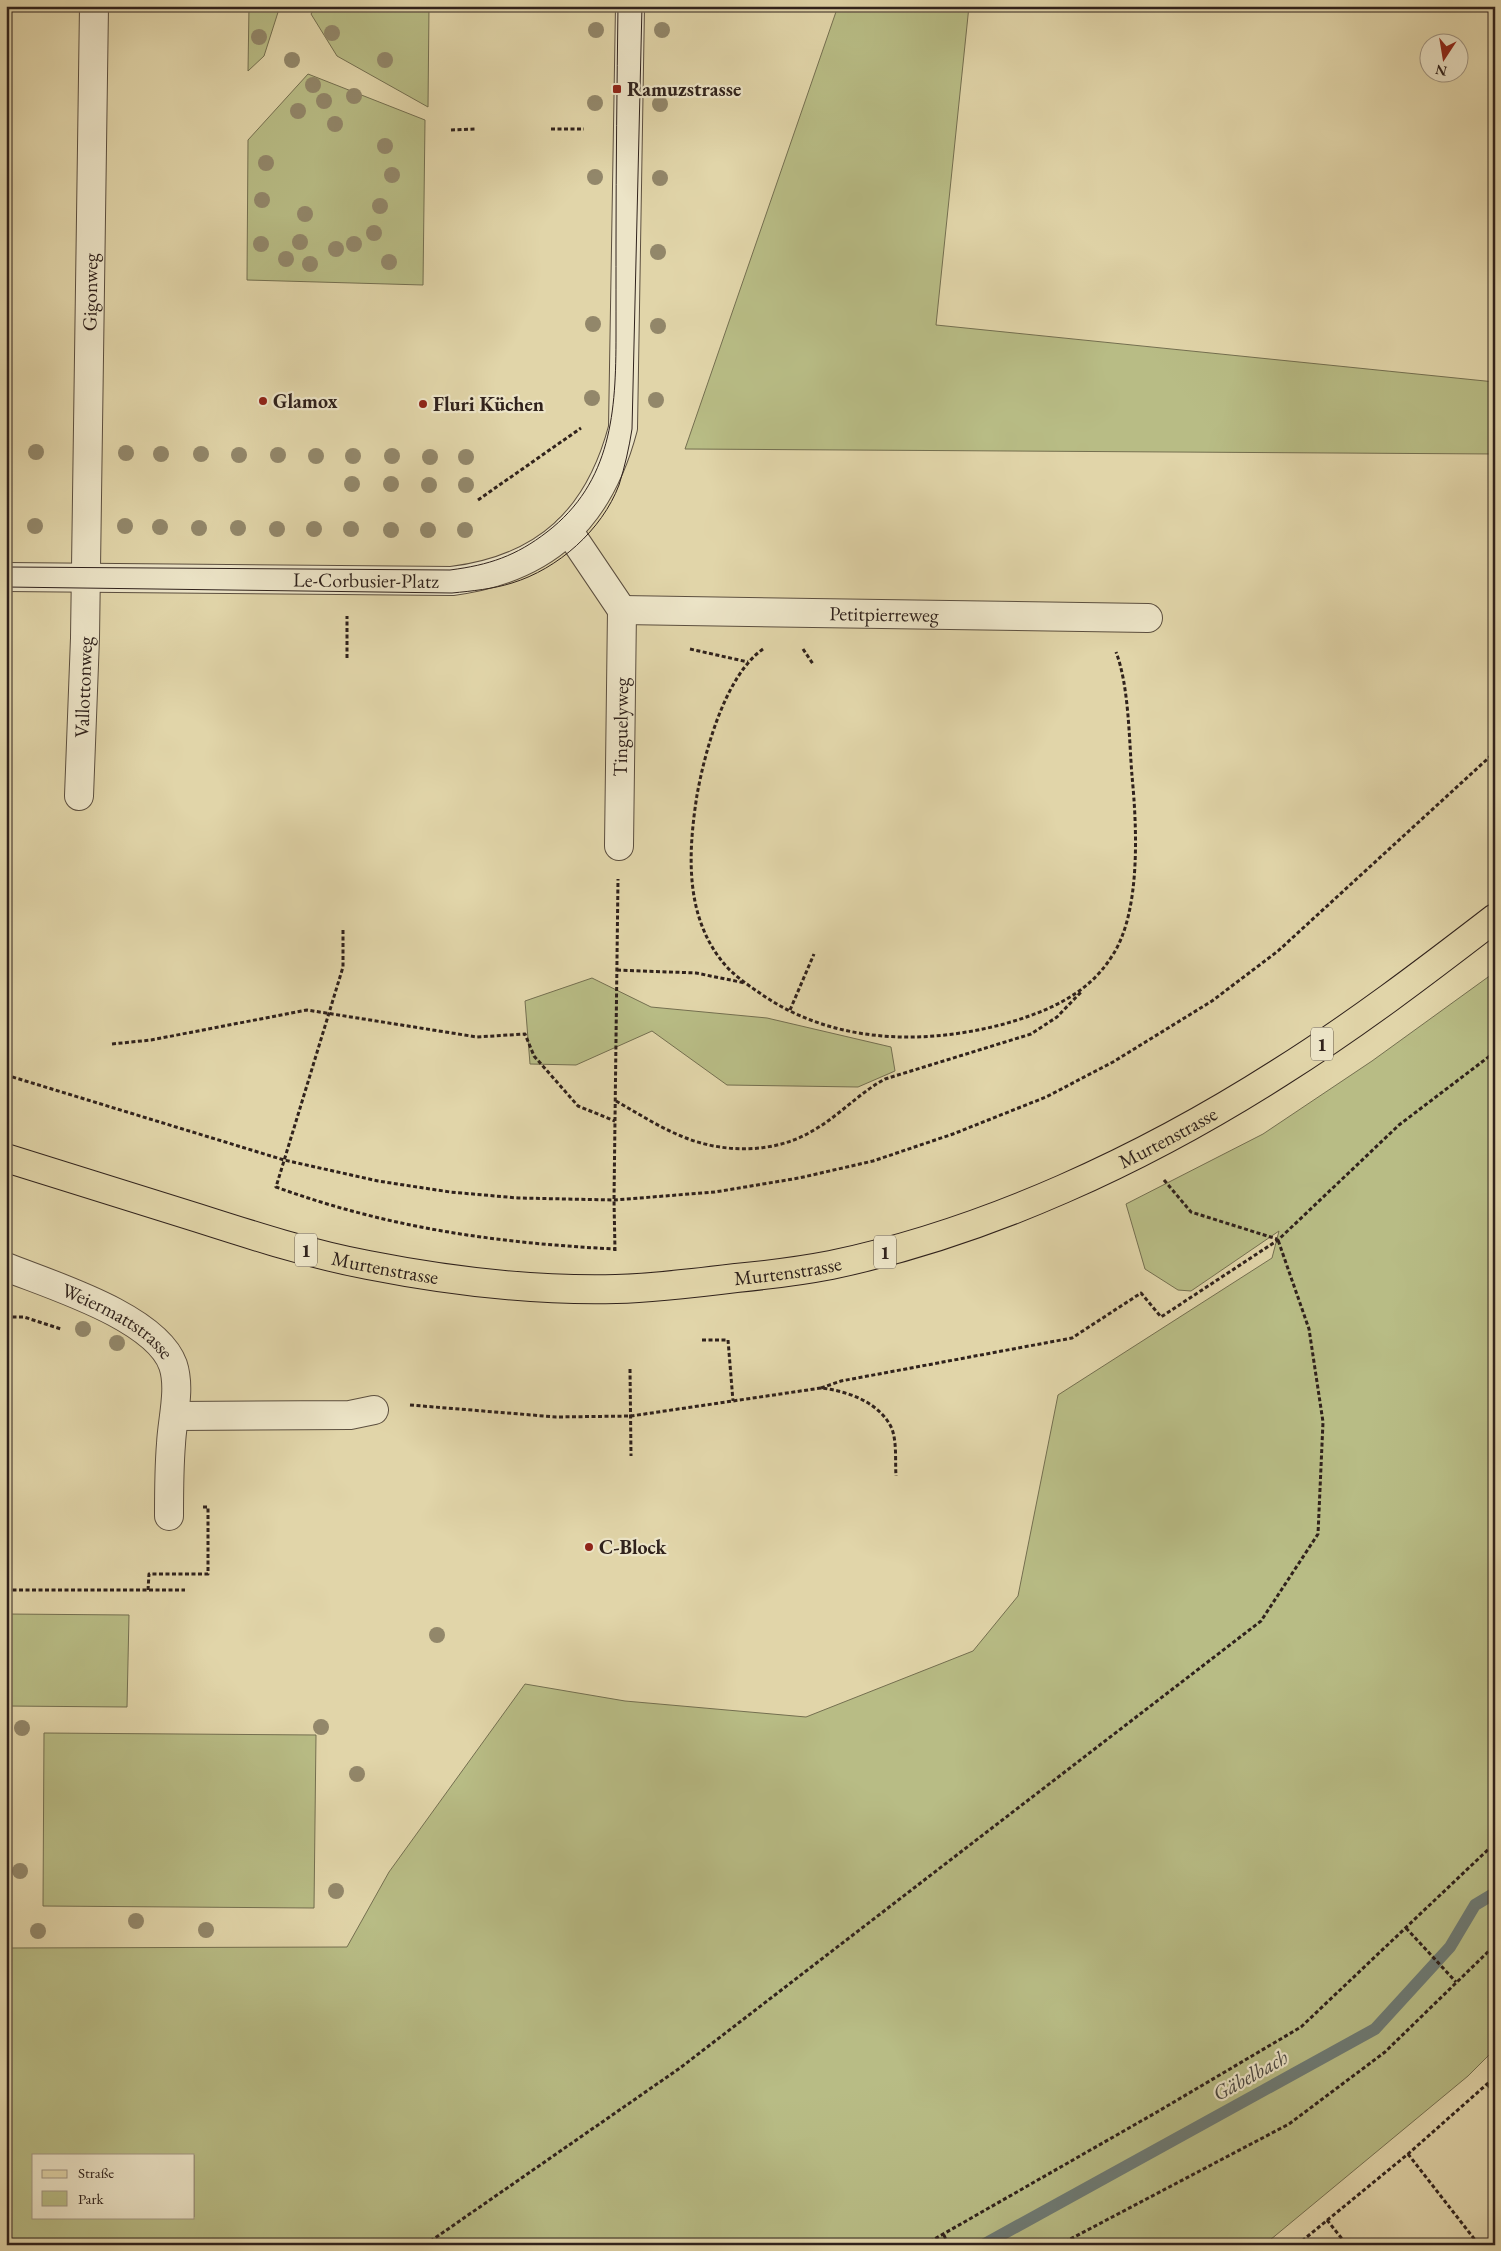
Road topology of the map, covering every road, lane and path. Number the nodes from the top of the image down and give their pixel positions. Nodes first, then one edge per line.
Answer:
1 (94, 6) edge
2 (630, 6) edge
3 (475, 129) dead end
4 (550, 129) dead end
5 (584, 129) dead end
6 (451, 130) dead end
7 (581, 428) dead end
8 (478, 500) dead end
9 (568, 530) junction
10 (6, 577) edge
11 (86, 578) junction
12 (622, 610) junction
13 (1102, 616) junction
14 (1148, 618) dead end
15 (347, 621) dead end
16 (766, 647) dead end
17 (346, 658) dead end
18 (1495, 752) edge
19 (79, 796) dead end
20 (619, 846) joint
21 (1495, 918) edge
22 (344, 930) dead end
23 (814, 954) dead end
24 (617, 970) junction
25 (745, 983) junction
26 (1084, 988) junction
27 (790, 1010) junction
28 (329, 1014) junction
29 (112, 1044) dead end
30 (1495, 1052) edge
31 (6, 1075) edge
32 (616, 1101) junction
33 (615, 1120) junction
34 (6, 1158) edge
35 (284, 1160) junction
36 (1164, 1180) dead end
37 (614, 1200) junction
38 (1278, 1240) junction
39 (6, 1267) edge
40 (702, 1340) dead end
41 (630, 1369) dead end
42 (820, 1388) junction
43 (733, 1401) junction
44 (374, 1410) joint
45 (176, 1416) junction
46 (631, 1416) junction
47 (631, 1456) dead end
48 (896, 1476) dead end
49 (169, 1516) dead end
50 (6, 1590) edge
51 (185, 1590) dead end
52 (1495, 1844) edge
53 (1406, 1928) junction
54 (1495, 1945) edge
55 (1456, 1982) junction
56 (1495, 2078) edge
57 (1488, 2084) junction
58 (1495, 2094) edge
59 (1408, 2154) junction
60 (1327, 2220) junction
61 (944, 2235) junction
62 (425, 2245) edge
63 (924, 2245) edge
64 (948, 2245) edge
65 (1059, 2245) edge
66 (1297, 2245) edge
67 (1346, 2245) edge
68 (1479, 2245) edge

1 - 11 street, Gigonweg
2 - 9 street, Le-Corbusier-Platz
3 - 6 path
4 - 5 path
7 - 8 path
9 - 11 street, Le-Corbusier-Platz
9 - 12 street
10 - 11 street, Le-Corbusier-Platz
11 - 19 street, Vallottonweg
12 - 13 street, Petitpierreweg
12 - 20 street, Tinguelyweg
13 - 14 street, Petitpierreweg
13 - 26 path
15 - 17 path
16 - 25 path
18 - 37 path
20 - 24 path
21 - 34 main road, Murtenstrasse / 1
22 - 28 path
23 - 27 path
24 - 25 path
24 - 32 path
25 - 27 path
26 - 27 path
26 - 32 path
28 - 29 path
28 - 33 path
28 - 35 path
30 - 38 path
31 - 35 path
32 - 33 path
33 - 37 path
35 - 37 path
35 - 37 path
36 - 38 path
38 - 42 path
38 - 62 path
39 - 45 street, Weiermattstrasse
40 - 43 path
41 - 46 path
42 - 43 path
42 - 48 path
43 - 46 path
44 - 45 street
44 - 46 path
45 - 49 street, Weiermattstrasse
46 - 47 path
50 - 51 path
52 - 53 path
53 - 55 path
53 - 61 path
54 - 55 path
55 - 65 path
56 - 57 path
57 - 58 path
57 - 59 path
59 - 60 path
59 - 68 path
60 - 66 path
60 - 67 path
61 - 63 path
61 - 64 path

